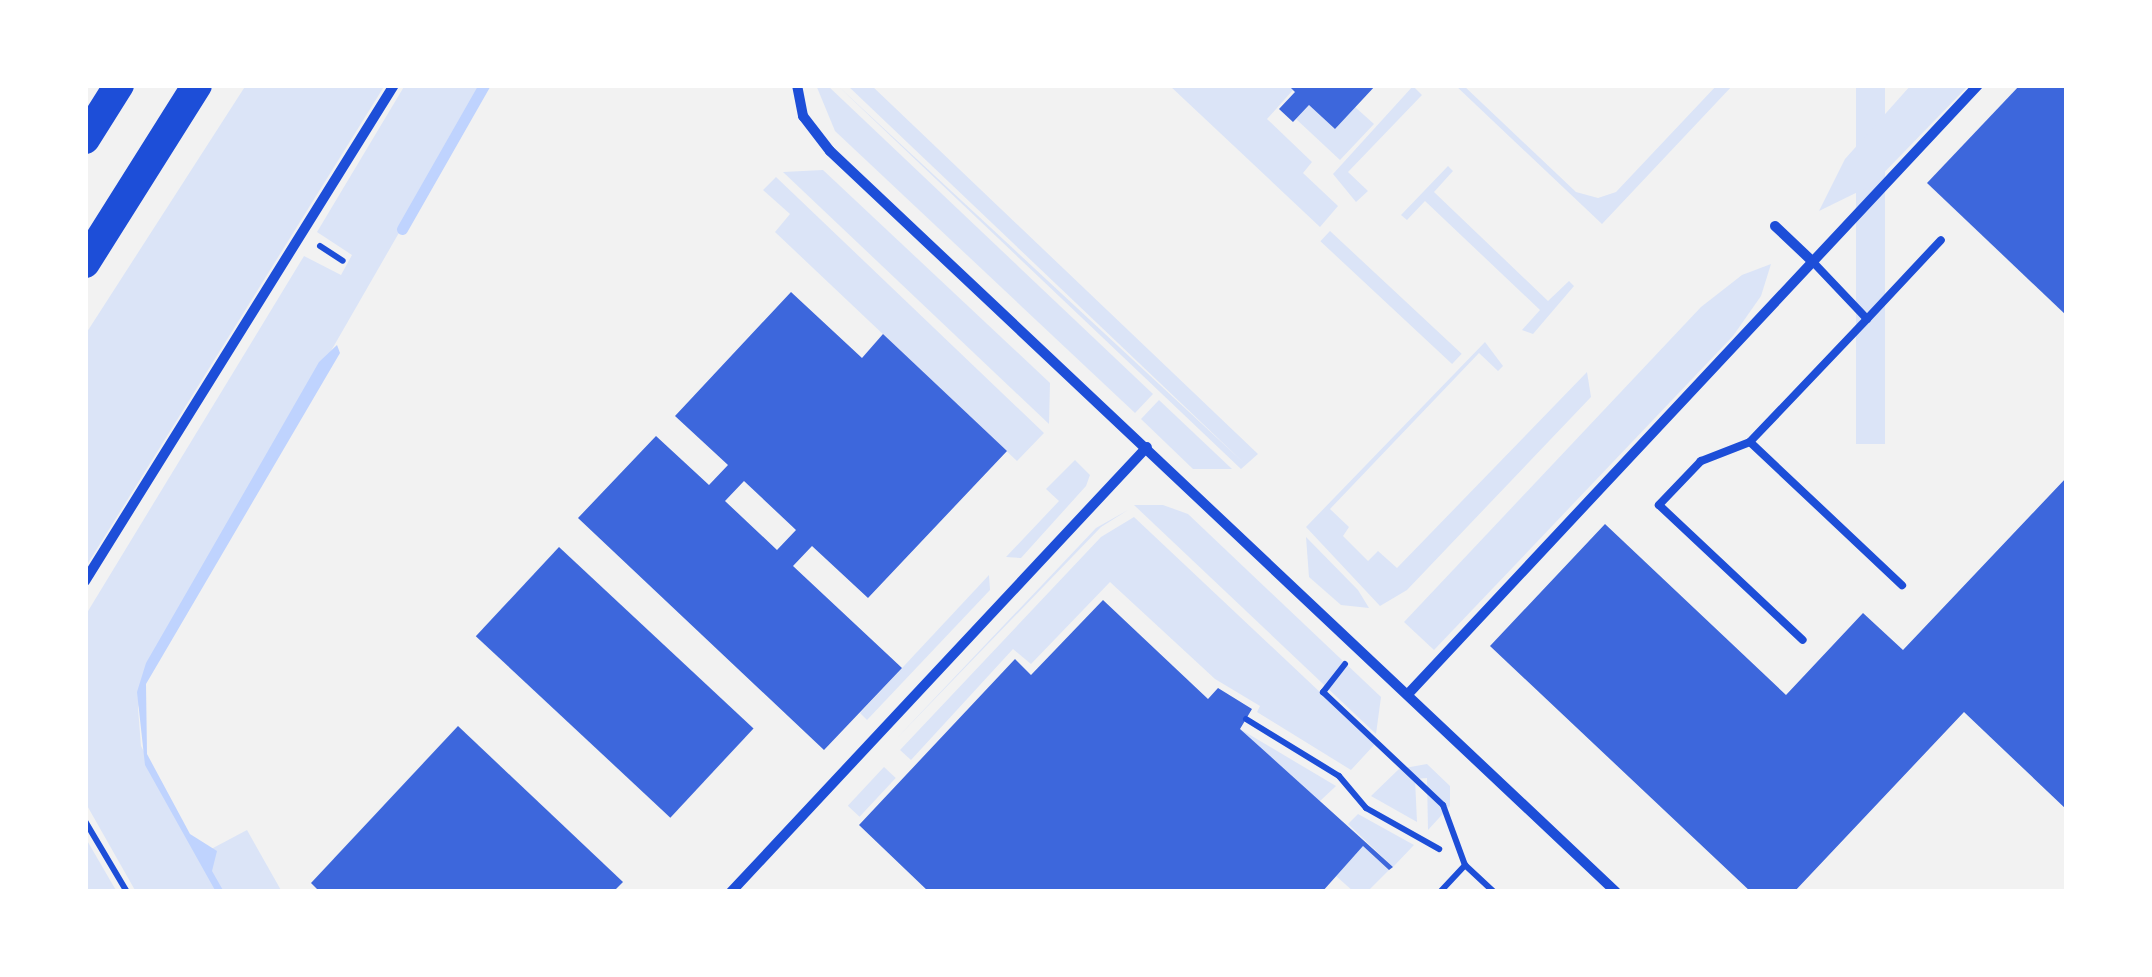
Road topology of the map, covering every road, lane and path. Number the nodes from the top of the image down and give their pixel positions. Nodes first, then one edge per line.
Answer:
1 (119, 85) edge
2 (196, 85) edge
3 (394, 85) edge
4 (797, 85) edge
5 (1978, 85) edge
6 (85, 139) edge
7 (1775, 226) dead end
8 (1941, 240) dead end
9 (1812, 261) junction
10 (85, 263) edge
11 (1867, 319) junction
12 (1750, 442) junction
13 (1148, 448) junction
14 (85, 581) edge
15 (1902, 586) dead end
16 (1803, 640) dead end
17 (1358, 649) junction
18 (1408, 694) junction
19 (1246, 720) dead end
20 (85, 822) edge
21 (1439, 849) dead end
22 (1465, 865) junction
23 (127, 892) edge
24 (731, 892) edge
25 (1440, 892) edge
26 (1494, 892) edge
27 (1616, 892) edge

1 - 6 highway
2 - 10 highway
3 - 14 street
4 - 13 street
5 - 9 street
7 - 9 street
8 - 11 lane
9 - 11 lane
9 - 18 street
11 - 12 lane
12 - 15 lane
12 - 16 lane
13 - 17 street
13 - 24 street
17 - 18 street
17 - 22 path
18 - 27 street
19 - 21 path
20 - 23 path
22 - 25 path
22 - 26 path

